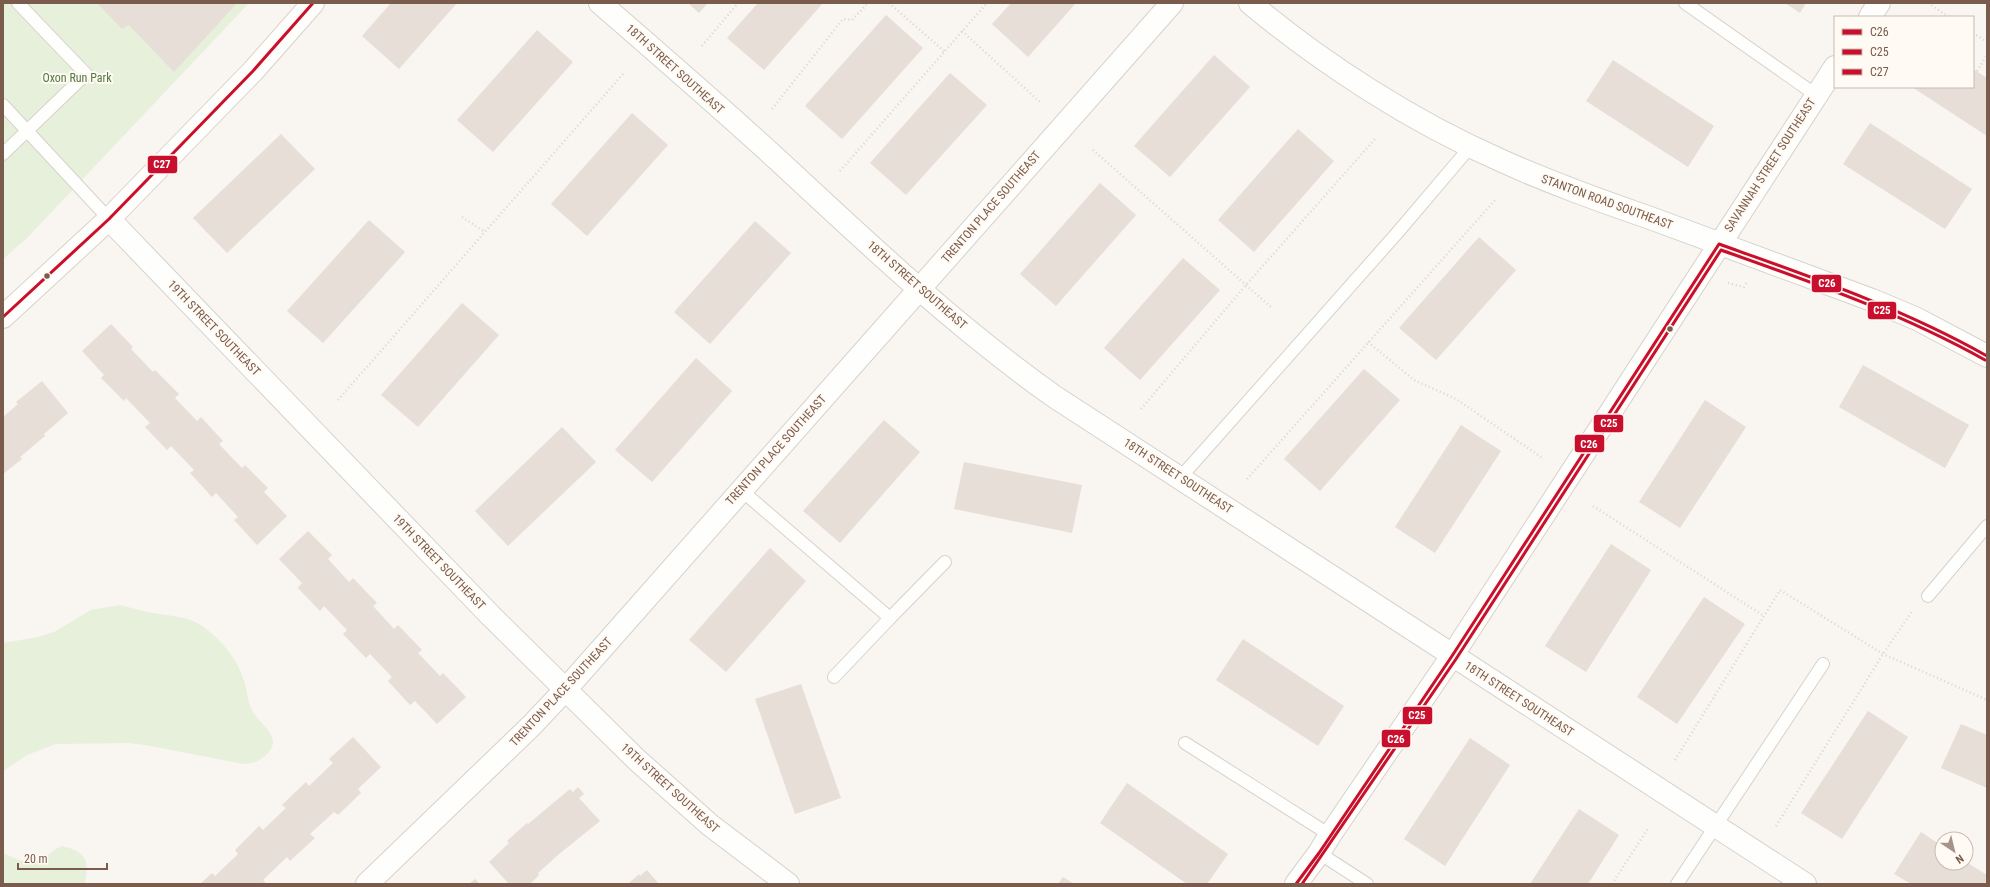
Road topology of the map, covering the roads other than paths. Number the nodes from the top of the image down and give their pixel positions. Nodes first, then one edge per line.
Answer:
1 (18, 3) edge
2 (313, 3) edge
3 (600, 3) edge
4 (1172, 3) edge
5 (1250, 3) edge
6 (1685, 3) edge
7 (1879, 3) edge
8 (1871, 16) edge
9 (1834, 68) edge
10 (1816, 95) junction
11 (3, 105) edge
12 (28, 131) junction
13 (1471, 146) junction
14 (3, 154) edge
15 (108, 219) junction
16 (1720, 244) junction
17 (920, 288) junction
18 (3, 317) edge
19 (1987, 356) edge
20 (1180, 478) junction
21 (741, 490) junction
22 (1987, 526) edge
23 (945, 562) dead end
24 (1928, 596) road end
25 (890, 618) junction
26 (1452, 656) junction
27 (1823, 664) dead end
28 (834, 677) dead end
29 (566, 689) junction
30 (1185, 743) dead end
31 (1715, 826) junction
32 (1324, 844) junction
33 (367, 884) edge
34 (788, 884) edge
35 (1296, 884) edge
36 (1366, 884) edge
37 (1677, 884) edge
38 (1805, 884) edge

1 - 12 lane
2 - 15 street
3 - 17 street, 18TH STREET SOUTHEAST
4 - 17 street, TRENTON PLACE SOUTHEAST
5 - 13 street, STANTON ROAD SOUTHEAST
6 - 10 lane
7 - 8 street
9 - 10 street, SAVANNAH STREET SOUTHEAST
10 - 16 street, SAVANNAH STREET SOUTHEAST
11 - 12 lane
12 - 14 lane
12 - 15 lane
13 - 16 street, STANTON ROAD SOUTHEAST
13 - 20 lane
15 - 18 street
15 - 29 street, 19TH STREET SOUTHEAST
16 - 19 street, STANTON ROAD SOUTHEAST
16 - 26 street, SAVANNAH STREET SOUTHEAST
17 - 20 street, 18TH STREET SOUTHEAST
17 - 21 street, TRENTON PLACE SOUTHEAST
20 - 26 street, 18TH STREET SOUTHEAST
21 - 25 lane
21 - 29 street, TRENTON PLACE SOUTHEAST
22 - 24 lane
23 - 25 lane
25 - 28 lane
26 - 31 street, 18TH STREET SOUTHEAST
26 - 32 street, SAVANNAH STREET SOUTHEAST
27 - 31 lane
29 - 33 street, TRENTON PLACE SOUTHEAST
29 - 34 street, 19TH STREET SOUTHEAST
30 - 32 lane
31 - 37 lane
31 - 38 street, 18TH STREET SOUTHEAST
32 - 35 street, SAVANNAH STREET SOUTHEAST
32 - 36 lane

